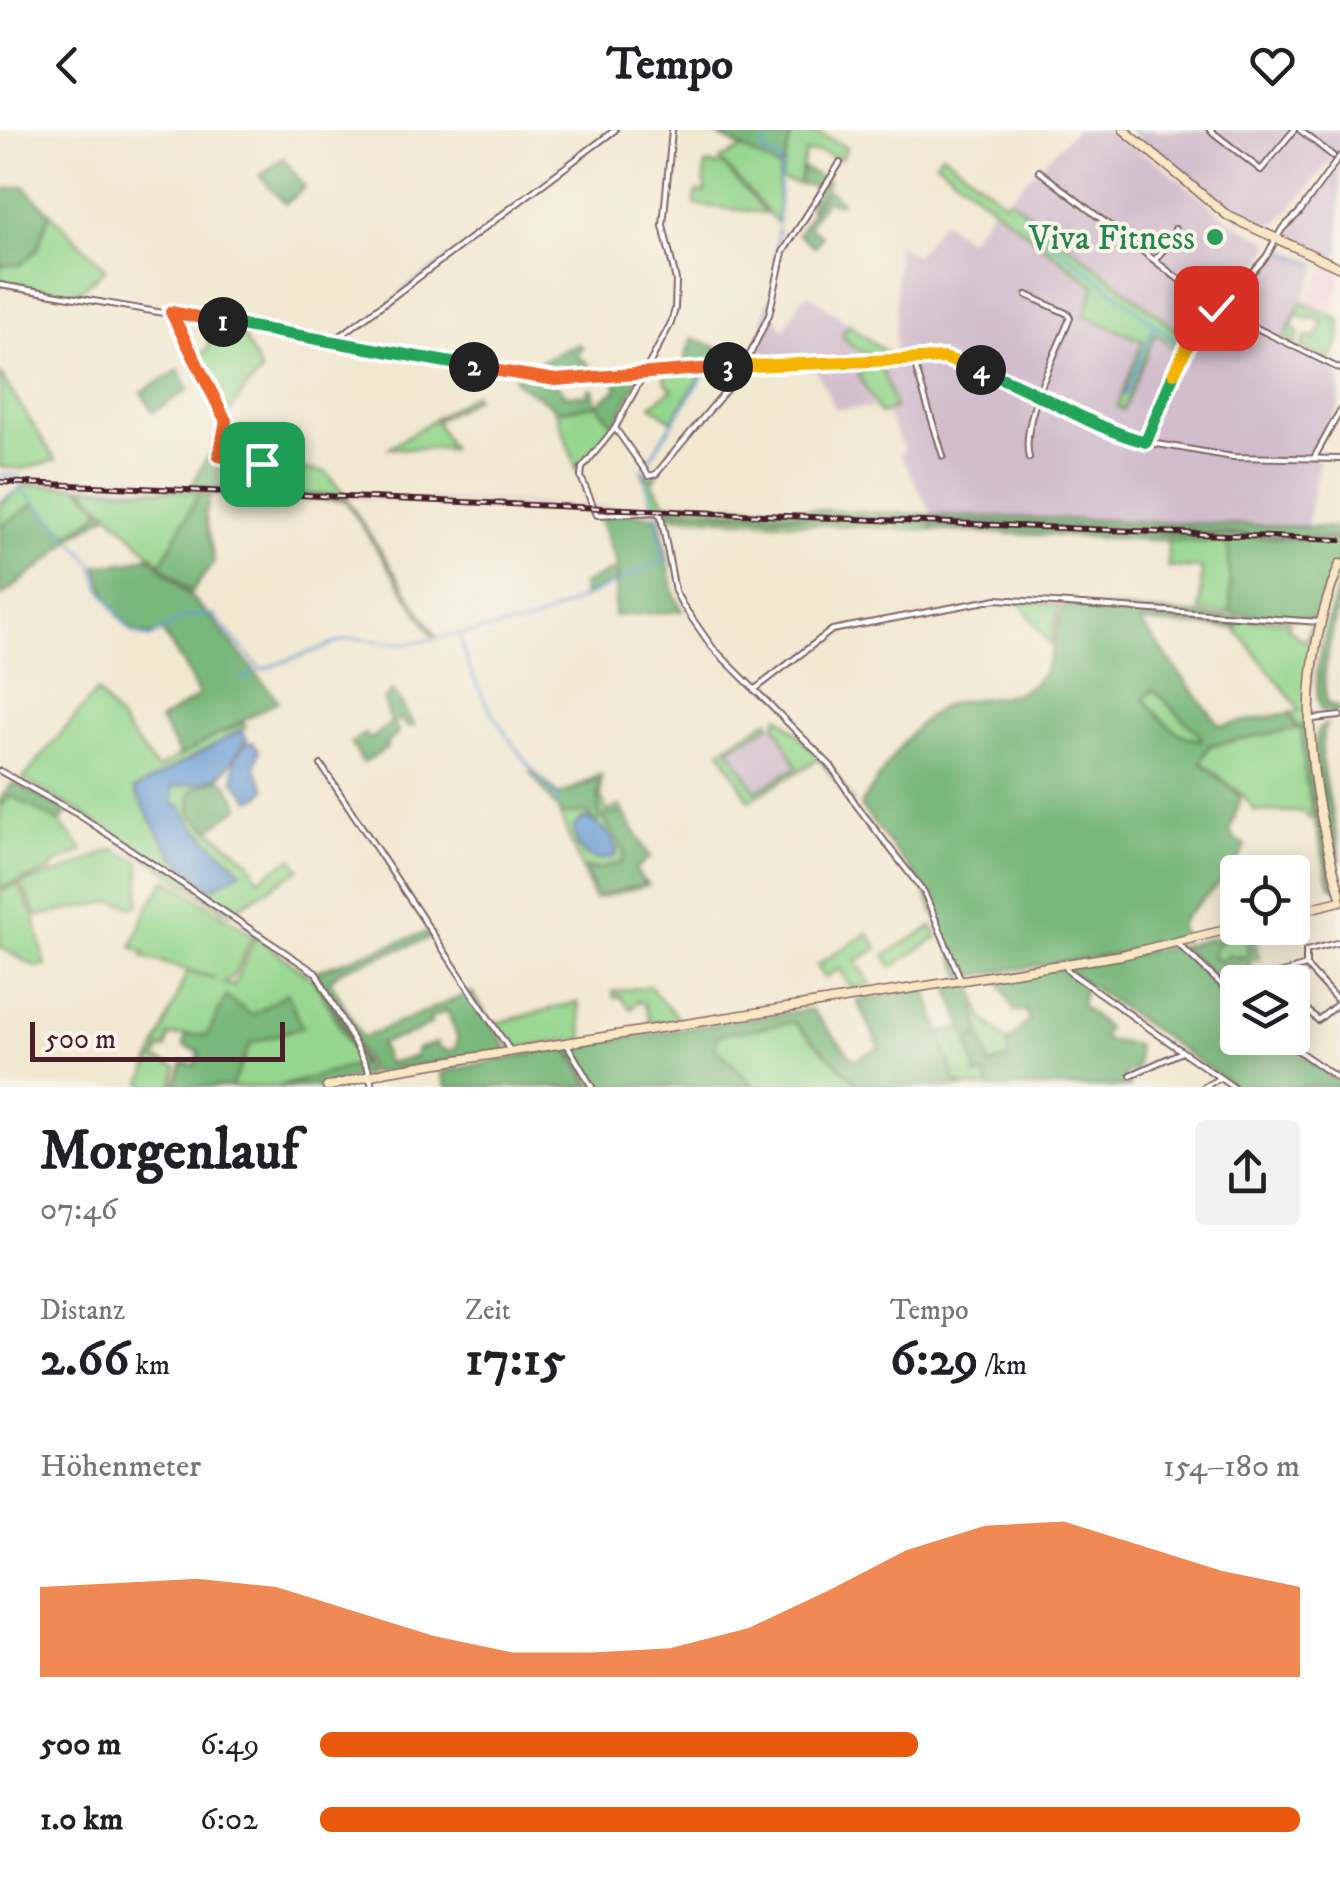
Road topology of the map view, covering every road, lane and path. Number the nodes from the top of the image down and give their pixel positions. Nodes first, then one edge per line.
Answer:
1 (615, 130) edge
2 (672, 130) edge
3 (1124, 130) edge
4 (1210, 130) edge
5 (1297, 130) edge
6 (1337, 156) edge
7 (840, 163) dead end
8 (1039, 171) dead end
9 (1174, 229) dead end
10 (1276, 241) junction
11 (1154, 260) junction
12 (1340, 268) edge
13 (0, 285) edge
14 (1027, 295) dead end
15 (1218, 310) junction
16 (171, 312) junction
17 (334, 341) junction
18 (913, 358) junction
19 (745, 366) junction
20 (1340, 368) edge
21 (644, 374) junction
22 (1040, 394) junction
23 (1340, 411) edge
24 (615, 428) junction
25 (1146, 442) junction
26 (943, 456) dead end
27 (1029, 458) dead end
28 (1314, 458) junction
29 (1340, 460) edge
30 (262, 464) dead end
31 (1340, 564) edge
32 (1320, 622) junction
33 (754, 690) junction
34 (1340, 716) edge
35 (1308, 718) junction
36 (321, 765) dead end
37 (0, 771) edge
38 (1340, 898) edge
39 (1310, 908) edge
40 (1220, 931) edge
41 (1177, 942) junction
42 (1340, 942) edge
43 (1064, 964) junction
44 (1306, 965) edge
45 (1310, 970) edge
46 (960, 980) junction
47 (1220, 983) edge
48 (1339, 1002) edge
49 (1310, 1011) edge
50 (567, 1043) junction
51 (511, 1052) junction
52 (1182, 1052) junction
53 (1304, 1055) edge
54 (370, 1075) junction
55 (1131, 1075) dead end
56 (1220, 1078) junction
57 (1340, 1080) edge
58 (327, 1087) edge
59 (372, 1087) edge
60 (592, 1087) edge
61 (1204, 1087) edge
62 (1233, 1087) edge

1 - 17 street
2 - 21 street
3 - 10 main road
4 - 5 street
5 - 6 street
6 - 10 street
7 - 19 street
8 - 11 street
9 - 11 street
10 - 12 main road
10 - 15 street
11 - 15 street
13 - 16 street
14 - 22 street
15 - 20 street
15 - 25 street
16 - 17 street
16 - 30 street
17 - 21 street
18 - 19 street
18 - 22 street
18 - 26 street
19 - 21 street
19 - 24 street
21 - 24 street
22 - 25 street
22 - 27 street
23 - 28 street
24 - 33 street
25 - 28 street
28 - 29 street
31 - 32 main road
32 - 33 street
32 - 35 main road
33 - 46 street
34 - 35 street
35 - 38 main road
36 - 51 street
37 - 54 street
38 - 39 main road
40 - 41 main road
41 - 43 main road
41 - 47 street
42 - 44 street
43 - 46 main road
43 - 52 street
45 - 48 street
46 - 50 main road
48 - 49 street
50 - 51 main road
50 - 60 street
51 - 54 main road
52 - 55 street
52 - 56 street
53 - 57 street
54 - 58 main road
54 - 59 street
56 - 61 street
56 - 62 street

